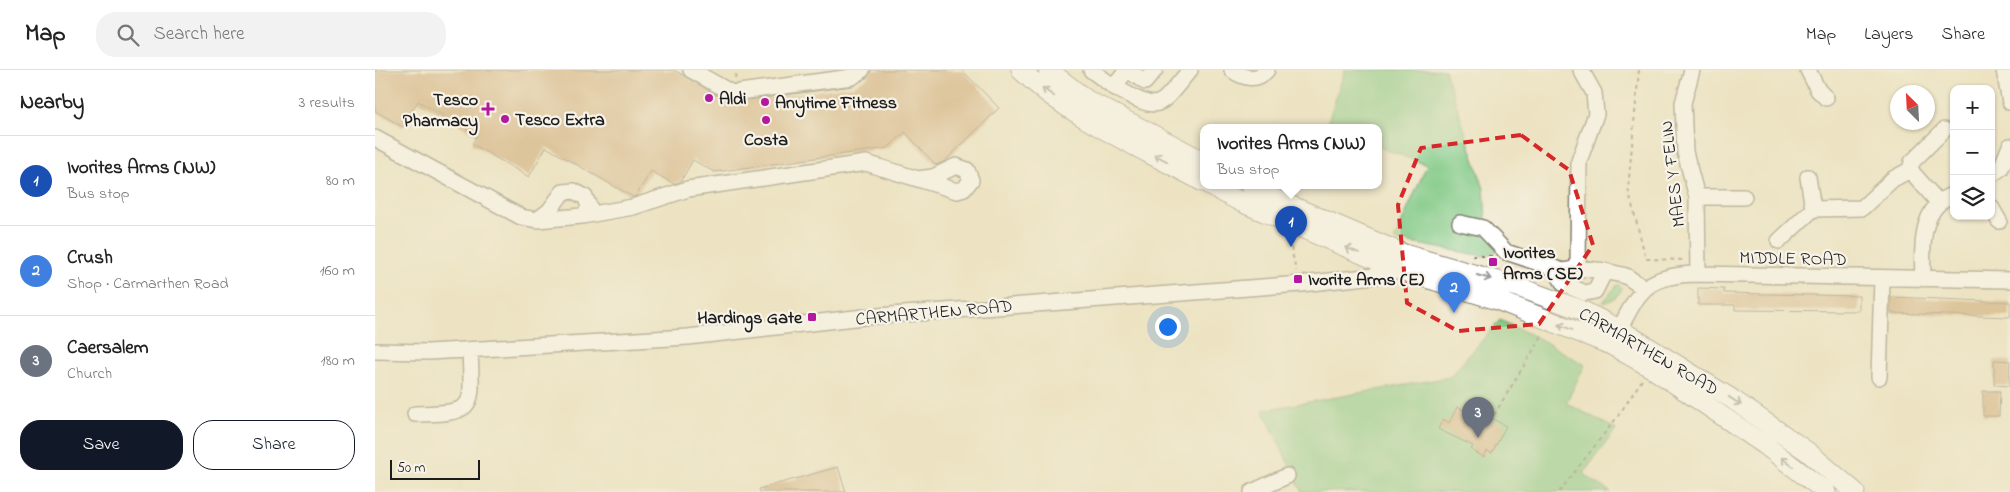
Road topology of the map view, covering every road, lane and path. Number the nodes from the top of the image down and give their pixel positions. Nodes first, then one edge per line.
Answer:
1 (691, 70) edge
2 (862, 70) edge
3 (1021, 70) edge
4 (1048, 70) edge
5 (1091, 70) edge
6 (1127, 70) edge
7 (1155, 70) edge
8 (1190, 70) edge
9 (1232, 70) edge
10 (1267, 70) edge
11 (1581, 70) edge
12 (1639, 70) edge
13 (1692, 70) edge
14 (1808, 70) edge
15 (2004, 70) edge
16 (1113, 87) junction
17 (1826, 98) dead end
18 (2010, 102) edge
19 (1944, 130) dead end
20 (375, 138) edge
21 (2010, 146) edge
22 (1200, 160) edge
23 (1910, 170) junction
24 (1995, 172) edge
25 (1808, 177) dead end
26 (918, 179) dead end
27 (1200, 180) edge
28 (1217, 189) edge
29 (1256, 189) edge
30 (1950, 196) edge
31 (1697, 197) junction
32 (1744, 197) dead end
33 (1938, 202) junction
34 (1813, 209) junction
35 (1995, 214) edge
36 (582, 216) junction
37 (537, 220) junction
38 (1999, 221) dead end
39 (1460, 222) dead end
40 (1779, 241) dead end
41 (1291, 247) dead end
42 (1400, 261) junction
43 (1698, 267) junction
44 (1571, 269) junction
45 (1604, 276) junction
46 (1882, 278) junction
47 (1298, 279) dead end
48 (1923, 279) junction
49 (2010, 280) edge
50 (1644, 288) junction
51 (1552, 322) junction
52 (1615, 337) junction
53 (470, 350) junction
54 (375, 351) edge
55 (1650, 367) junction
56 (1879, 377) dead end
57 (415, 414) dead end
58 (1494, 415) dead end
59 (1287, 476) dead end
60 (1818, 490) edge
61 (1252, 492) edge
62 (1559, 492) edge
63 (1855, 492) edge

1 - 2 street
27 -> 3 main road
4 - 22 main road
5 - 16 street
6 - 7 street
6 - 16 street
8 - 16 street
9 - 10 street
11 - 44 street
12 - 43 path
13 - 31 street, MAES Y FELIN
14 - 17 street
15 - 18 street
19 - 23 street
20 - 37 street
21 - 24 street
23 - 33 street
23 - 34 street
25 - 34 street
26 - 36 street
42 -> 28 main road
29 - 42 main road
30 - 33 street
31 - 32 street
31 - 43 street, MAES Y FELIN
33 - 48 street
34 - 40 street
35 - 38 street
36 - 37 street
36 - 37 street
39 - 44 street
41 - 47 path
42 - 51 main road, CARMARTHEN ROAD
42 -> 52 main road, CARMARTHEN ROAD
42 - 53 street, CARMARTHEN ROAD
43 - 46 street, MIDDLE ROAD
43 - 50 street, MIDDLE ROAD
44 - 45 street
44 - 45 street
45 - 50 street
46 - 48 street, MIDDLE ROAD
46 - 56 street
48 - 49 street, MIDDLE ROAD
50 - 52 street
52 -> 51 main road, CARMARTHEN ROAD
51 - 58 path
52 - 55 main road, CARMARTHEN ROAD
52 -> 63 main road, CARMARTHEN ROAD
53 - 54 street, CARMARTHEN ROAD
53 - 57 street
60 -> 55 main road, CARMARTHEN ROAD
55 - 62 path
59 - 61 street

